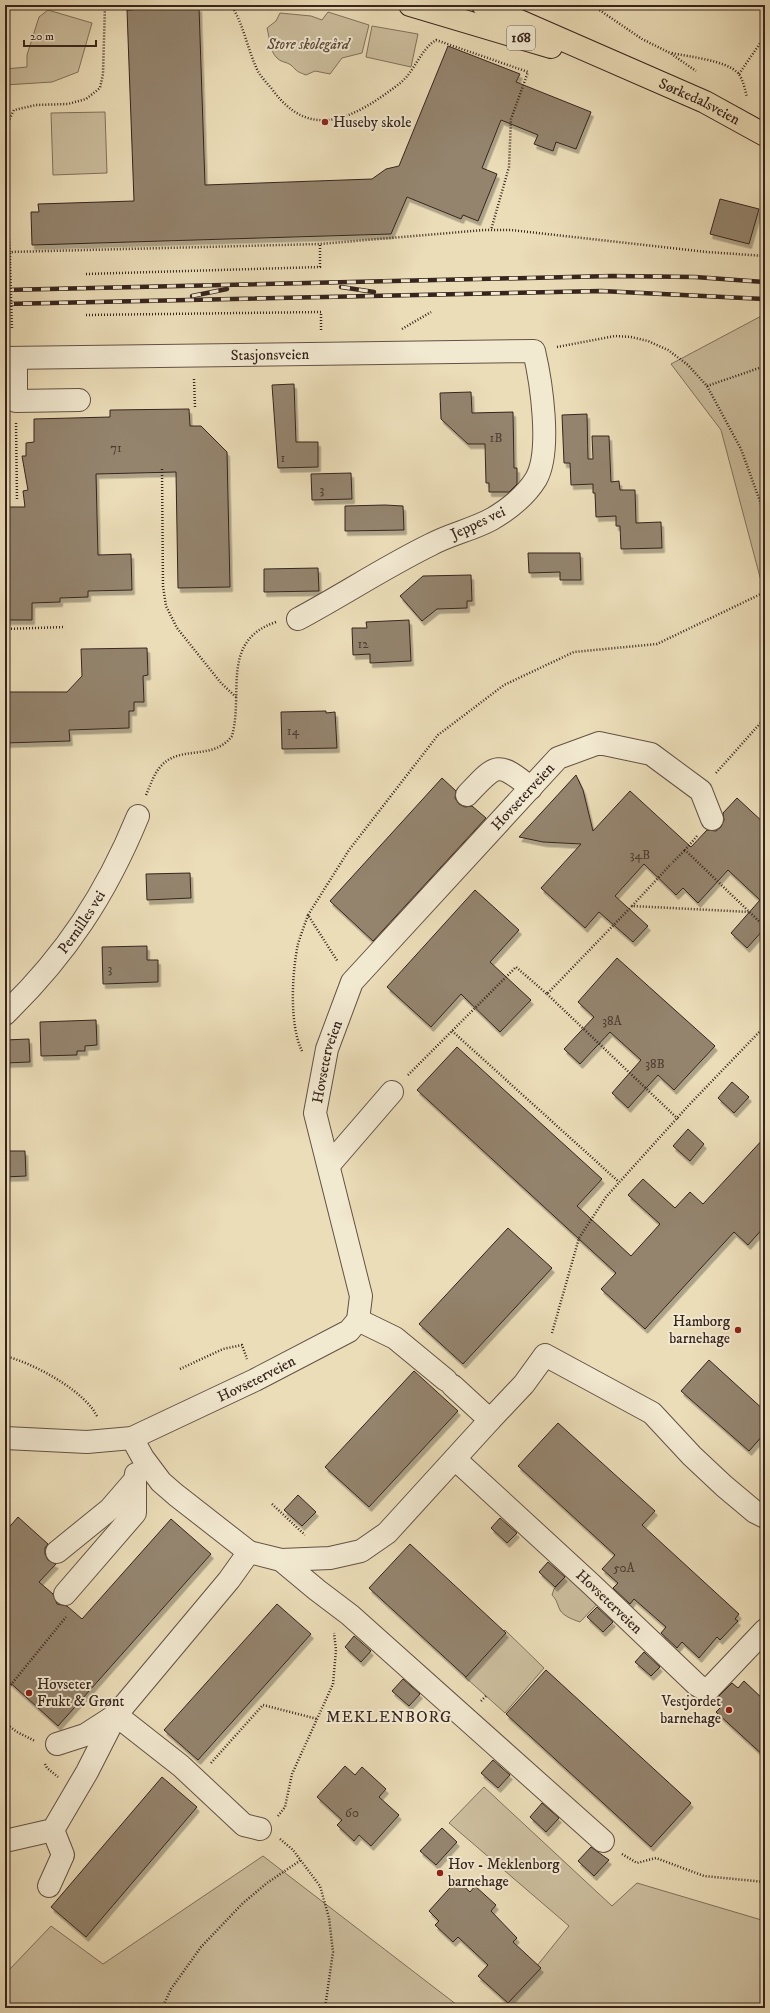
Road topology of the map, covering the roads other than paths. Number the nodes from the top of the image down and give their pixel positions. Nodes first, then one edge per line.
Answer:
1 (410, 5) edge
2 (484, 5) edge
3 (633, 70) junction
4 (765, 135) edge
5 (534, 351) joint
6 (10, 358) edge
7 (79, 400) dead end
8 (298, 619) road end
9 (531, 788) junction
10 (467, 795) dead end
11 (138, 816) road end
12 (712, 820) dead end
13 (5, 1014) edge
14 (392, 1092) road end
15 (329, 1166) junction
16 (358, 1320) junction
17 (490, 1420) junction
18 (5, 1438) edge
19 (123, 1439) junction
20 (455, 1459) junction
21 (141, 1472) junction
22 (765, 1517) edge
23 (57, 1552) dead end
24 (249, 1552) junction
25 (281, 1560) junction
26 (67, 1604) road end
27 (763, 1632) edge
28 (116, 1715) junction
29 (57, 1744) road end
30 (260, 1829) road end
31 (53, 1830) junction
32 (5, 1841) edge
33 (603, 1841) road end
34 (49, 1886) dead end

1 - 3 main road, Sørkedalsveien / 168
2 - 3 main road, Sørkedalsveien / 168
3 - 4 main road, Sørkedalsveien / 168
5 - 6 street, Stasjonsveien
5 - 8 street, Jeppes vei
6 - 7 street
9 - 10 street
9 - 12 street, Hovseterveien
9 - 15 street, Hovseterveien
11 - 13 street, Pernilles vei
14 - 15 street
15 - 16 street, Hovseterveien
16 - 17 street
16 - 19 street, Hovseterveien
17 - 20 street
17 - 22 street
18 - 19 street, Hovseterveien
19 - 21 street
20 - 25 street
20 - 27 street, Hovseterveien
21 - 23 street
21 - 24 street
21 - 26 street
24 - 25 street
24 - 28 street
25 - 33 street
28 - 29 street
28 - 30 street
28 - 31 street
31 - 32 street
31 - 34 street

